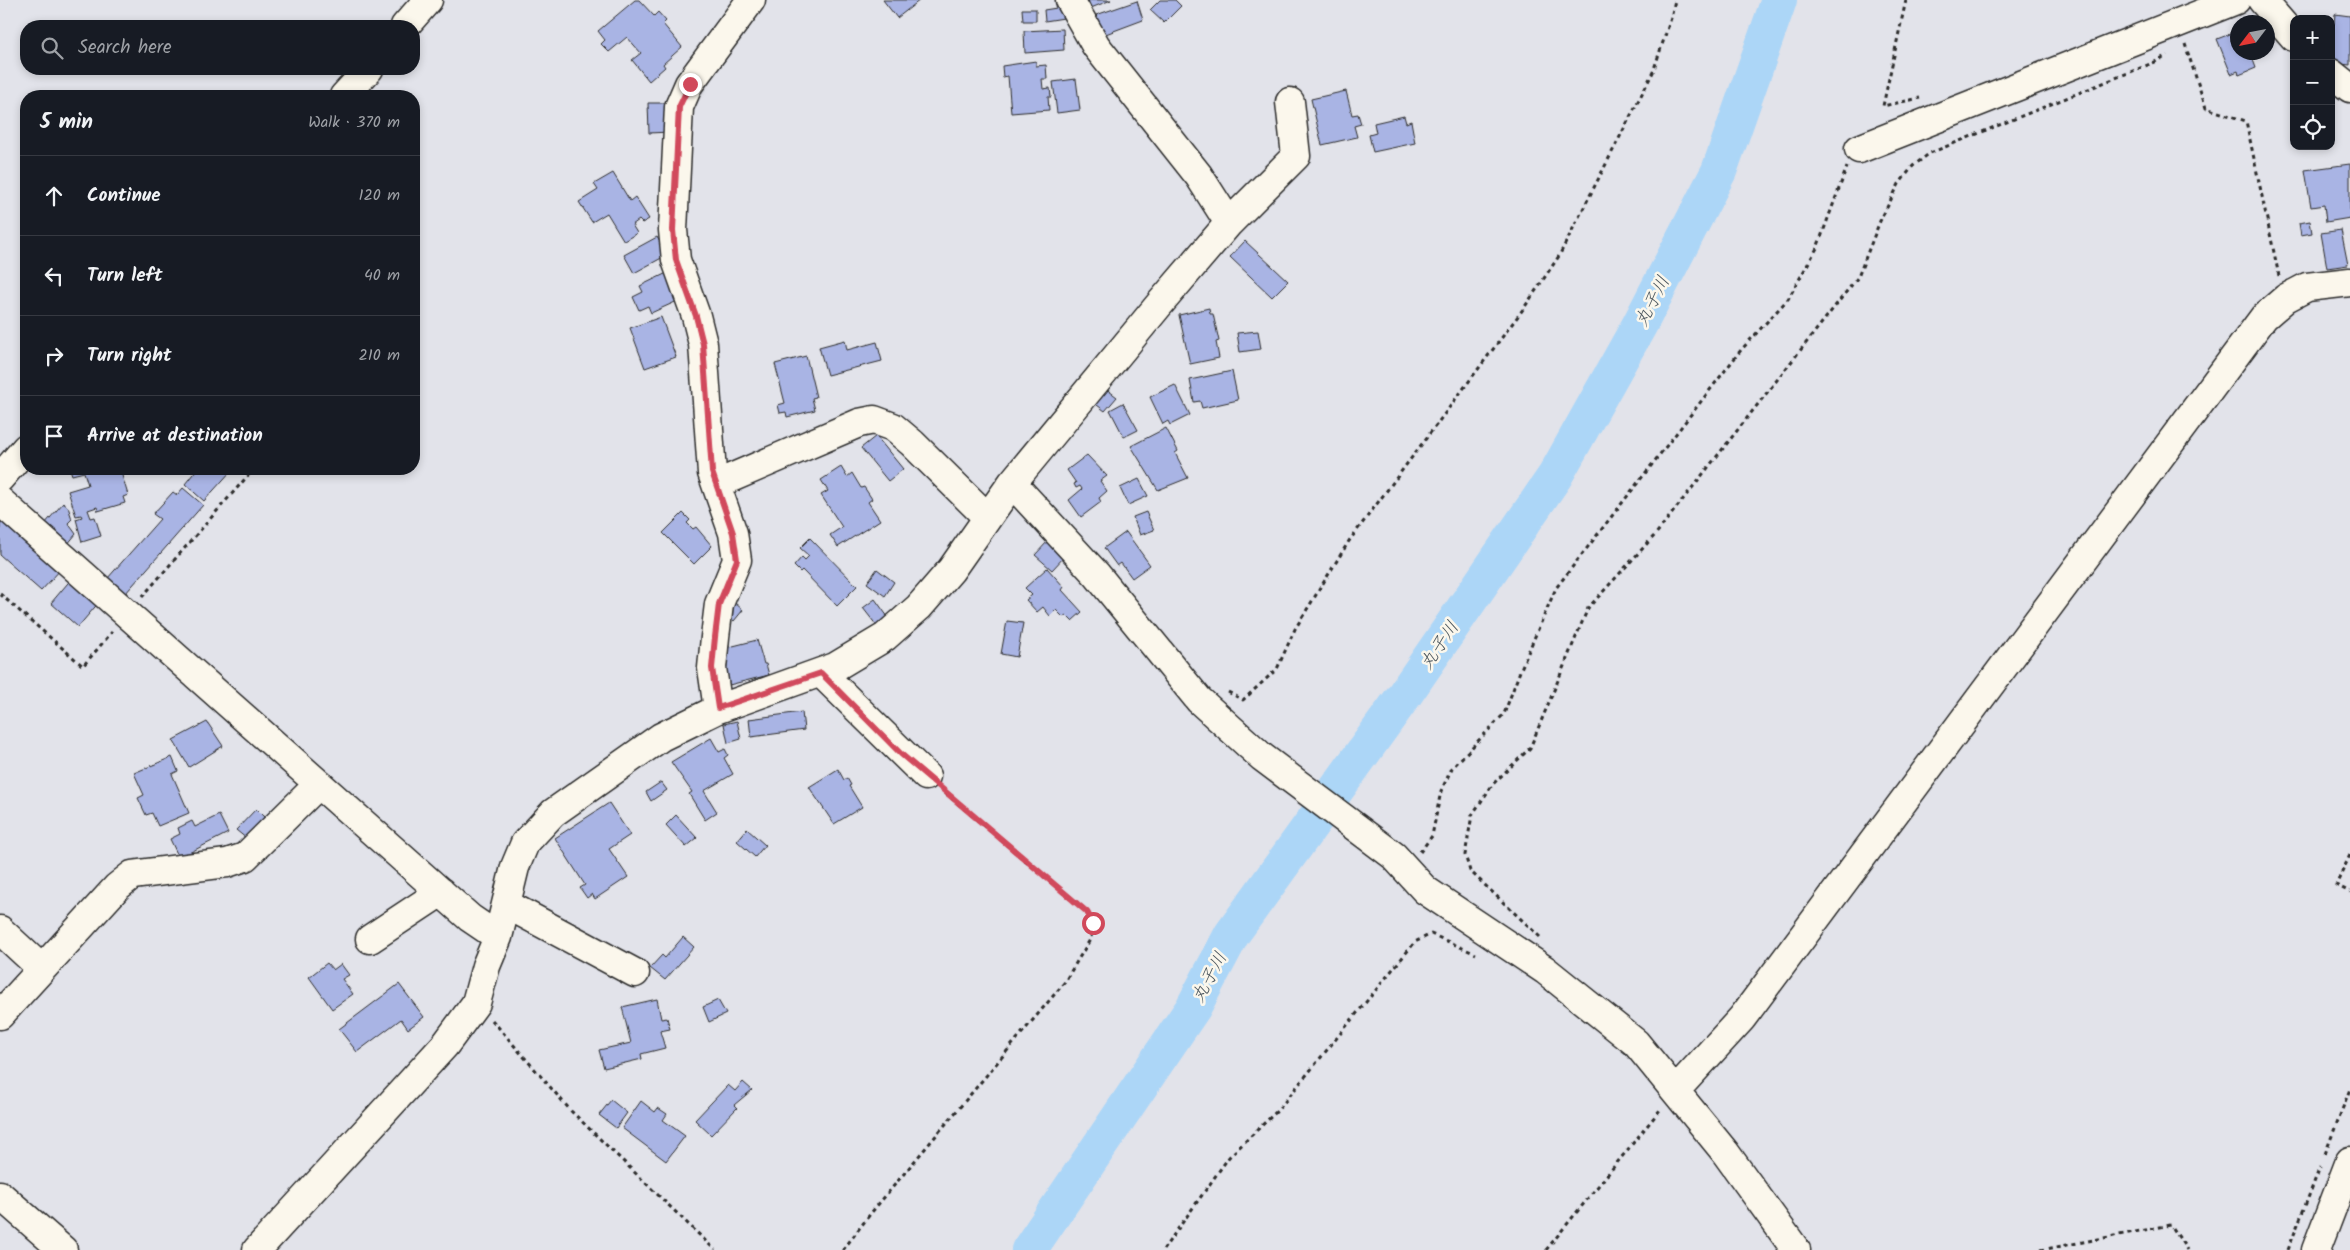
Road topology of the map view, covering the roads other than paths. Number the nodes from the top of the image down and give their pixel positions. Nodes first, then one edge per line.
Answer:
1 (428, 0) edge
2 (751, 0) edge
3 (1070, 0) edge
4 (2236, 0) edge
5 (2262, 0) edge
6 (410, 20) edge
7 (2290, 32) edge
8 (363, 75) edge
9 (2335, 76) edge
10 (2350, 88) edge
11 (350, 90) edge
12 (1290, 102) dead end
13 (1860, 149) road end
14 (1229, 223) junction
15 (2350, 282) edge
16 (20, 455) edge
17 (0, 478) edge
18 (1012, 483) junction
19 (716, 484) junction
20 (0, 501) edge
21 (987, 517) junction
22 (821, 673) junction
23 (718, 708) junction
24 (926, 776) road end
25 (319, 784) junction
26 (441, 892) junction
27 (506, 904) junction
28 (0, 930) edge
29 (498, 937) junction
30 (370, 939) dead end
31 (42, 969) junction
32 (634, 973) dead end
33 (0, 1015) edge
34 (1676, 1090) junction
35 (2350, 1161) edge
36 (0, 1195) edge
37 (63, 1250) edge
38 (257, 1250) edge
39 (1796, 1250) edge
40 (2316, 1250) edge

1 - 6 street
2 - 19 street
3 - 14 street
4 - 13 street
5 - 7 street
8 - 11 street
9 - 10 street
12 - 14 street
14 - 18 street
15 - 34 street
16 - 17 street
18 - 21 street
18 - 34 street
19 - 21 street
19 - 23 street
20 - 25 street
21 - 22 street
22 - 23 street
22 - 24 street
23 - 27 street
25 - 26 street
25 - 31 street
26 - 29 street
26 - 30 street
27 - 29 street
27 - 32 street
28 - 31 street
29 - 38 street
31 - 33 street
34 - 39 street
35 - 40 street
36 - 37 street

